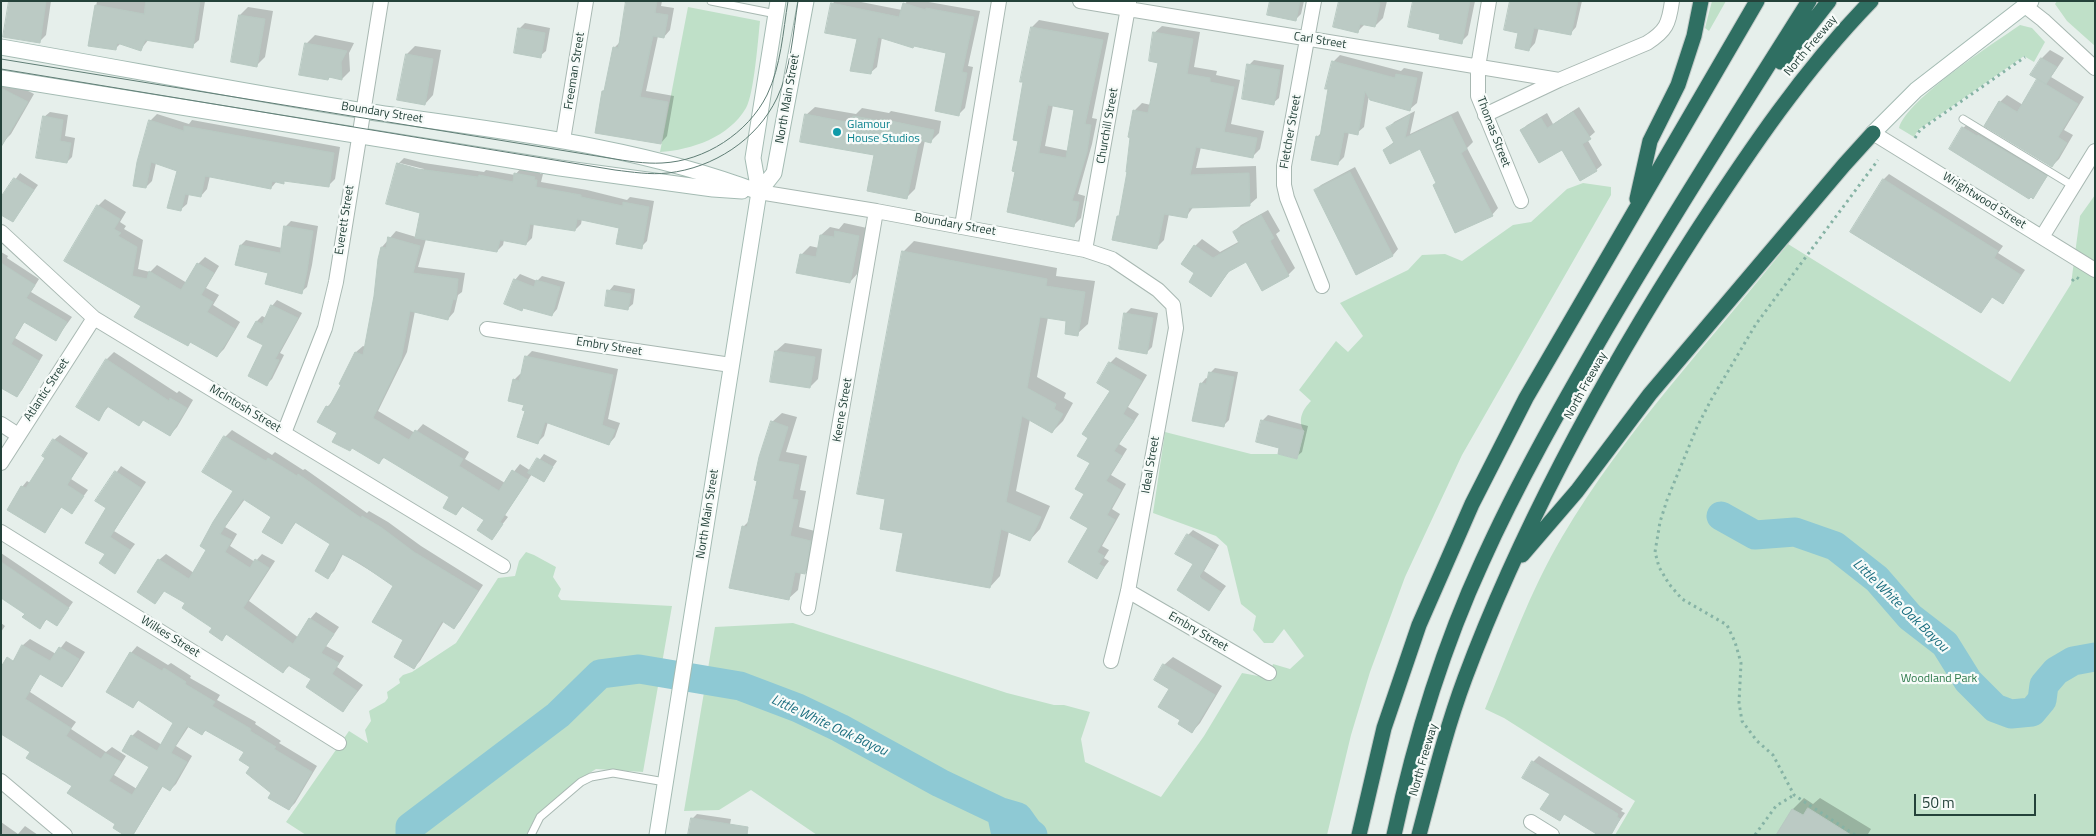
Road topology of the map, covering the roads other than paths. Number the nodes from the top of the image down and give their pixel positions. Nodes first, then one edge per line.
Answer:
1 (381, 1) edge
2 (586, 1) edge
3 (711, 1) edge
4 (806, 1) edge
5 (998, 1) edge
6 (1080, 1) edge
7 (1314, 1) edge
8 (1489, 1) edge
9 (1672, 1) edge
10 (1701, 1) edge
11 (1757, 1) edge
12 (1809, 1) edge
13 (1829, 1) edge
14 (1871, 1) edge
15 (2028, 4) edge
16 (1128, 6) edge
17 (777, 8) edge
18 (1308, 39) junction
19 (1, 47) edge
20 (1478, 67) junction
21 (2095, 68) edge
22 (1, 78) edge
23 (1559, 80) junction
24 (363, 110) junction
25 (1485, 115) junction
26 (1963, 119) dead end
27 (1873, 133) junction
28 (359, 135) junction
29 (563, 140) junction
30 (2095, 151) edge
31 (2073, 186) junction
32 (758, 192) junction
33 (1687, 193) junction
34 (1521, 201) dead end
35 (876, 211) junction
36 (1634, 213) junction
37 (962, 226) junction
38 (1, 232) edge
39 (2042, 237) junction
40 (1086, 250) junction
41 (2095, 270) edge
42 (1144, 280) joint
43 (1322, 286) dead end
44 (94, 318) junction
45 (487, 329) dead end
46 (731, 365) junction
47 (1, 424) edge
48 (284, 433) junction
49 (18, 435) junction
50 (1, 463) edge
51 (1, 532) edge
52 (504, 566) dead end
53 (1511, 568) junction
54 (1128, 591) junction
55 (808, 608) dead end
56 (1111, 661) dead end
57 (1269, 674) dead end
58 (339, 743) dead end
59 (1, 781) edge
60 (665, 782) junction
61 (1531, 822) dead end
62 (65, 835) edge
63 (530, 835) edge
64 (657, 835) edge
65 (1359, 835) edge
66 (1394, 835) edge
67 (1419, 835) edge
68 (1552, 835) edge

1 - 24 street, Everett Street
2 - 29 street, Freeman Street
3 - 17 lane
4 - 32 main road, North Main Street
5 - 37 street
6 - 16 street, Carl Street
7 - 18 street, Fletcher Street
8 - 20 street, Thomas Street
9 - 23 street
10 - 36 highway
11 - 36 highway
12 - 33 highway
13 - 33 highway
14 - 53 highway, North Freeway
15 - 21 street
15 - 27 main road
16 - 18 street, Carl Street
16 - 40 street, Churchill Street
17 - 32 main road, North Main Street
18 - 20 street, Carl Street
18 - 43 street, Fletcher Street
19 - 24 main road, Boundary Street
20 - 23 street, Carl Street
20 - 25 street, Thomas Street
22 - 28 main road, Boundary Street
23 - 25 street
24 - 28 street, Everett Street
24 - 29 main road, Boundary Street
25 - 34 street, Thomas Street
26 - 31 lane
27 - 39 street, Wrightwood Street
27 - 53 highway
28 - 32 main road, Boundary Street
28 - 48 street, Everett Street
29 - 32 main road, Boundary Street
30 - 31 street
31 - 39 street
32 - 35 street, Boundary Street
32 - 46 main road, North Main Street
33 - 66 highway, North Freeway
35 - 37 street, Boundary Street
35 - 55 street, Keene Street
36 - 65 highway
37 - 40 street, Boundary Street
38 - 44 street, McIntosh Street
39 - 41 street, Wrightwood Street
40 - 42 street, Boundary Street
42 - 54 street, Ideal Street
44 - 48 street, McIntosh Street
44 - 49 street, Atlantic Street
45 - 46 street, Embry Street
46 - 60 main road, North Main Street
47 - 49 street
48 - 52 street, McIntosh Street
49 - 50 street, Atlantic Street
51 - 58 street, Wilkes Street
53 - 67 highway, North Freeway
54 - 56 street, Ideal Street
54 - 57 street, Embry Street
59 - 62 street
60 - 63 lane
60 - 64 main road, North Main Street
61 - 68 street

